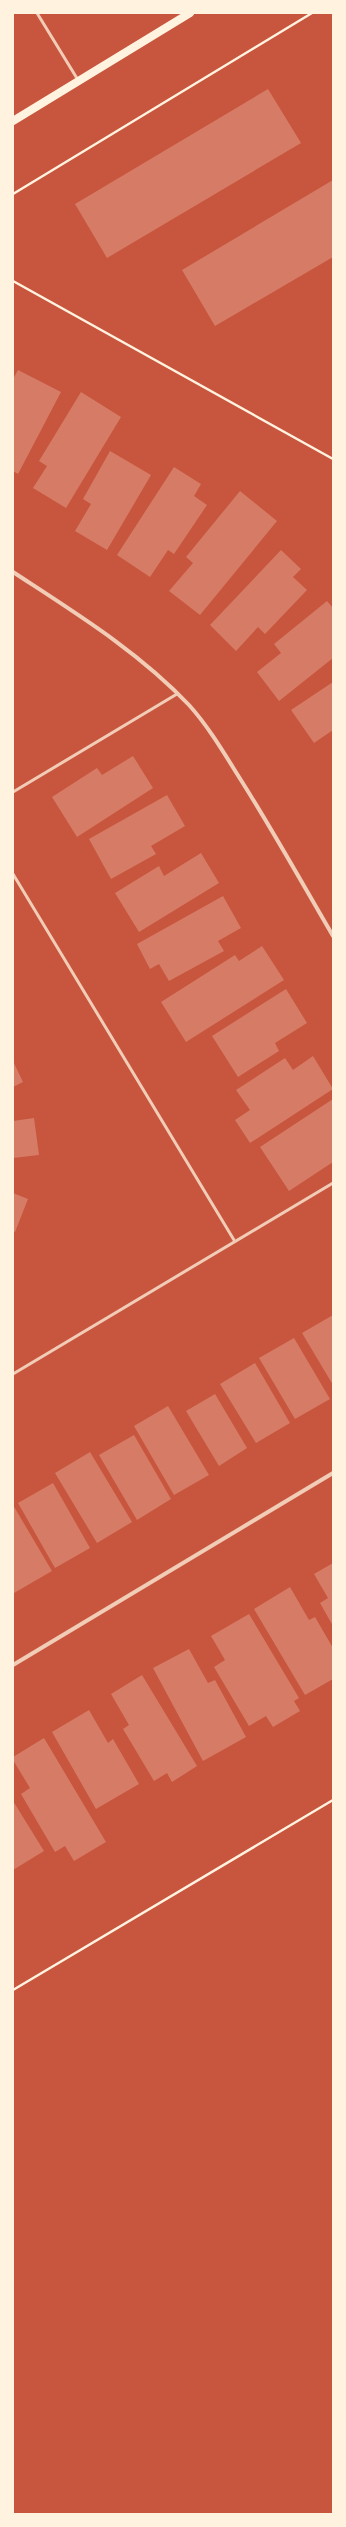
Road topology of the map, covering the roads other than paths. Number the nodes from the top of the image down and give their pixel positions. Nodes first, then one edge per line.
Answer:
1 (37, 13) edge
2 (190, 13) edge
3 (79, 81) junction
4 (13, 121) edge
5 (13, 572) edge
6 (177, 694) junction
7 (13, 792) edge
8 (13, 874) edge
9 (333, 936) edge
10 (333, 1183) edge
11 (234, 1240) junction
12 (13, 1374) edge
13 (333, 1473) edge
14 (13, 1665) edge

1 - 3 lane
2 - 3 main road
3 - 4 main road
5 - 6 street
6 - 7 lane
6 - 9 street
8 - 11 lane
10 - 11 lane
11 - 12 lane
13 - 14 street

